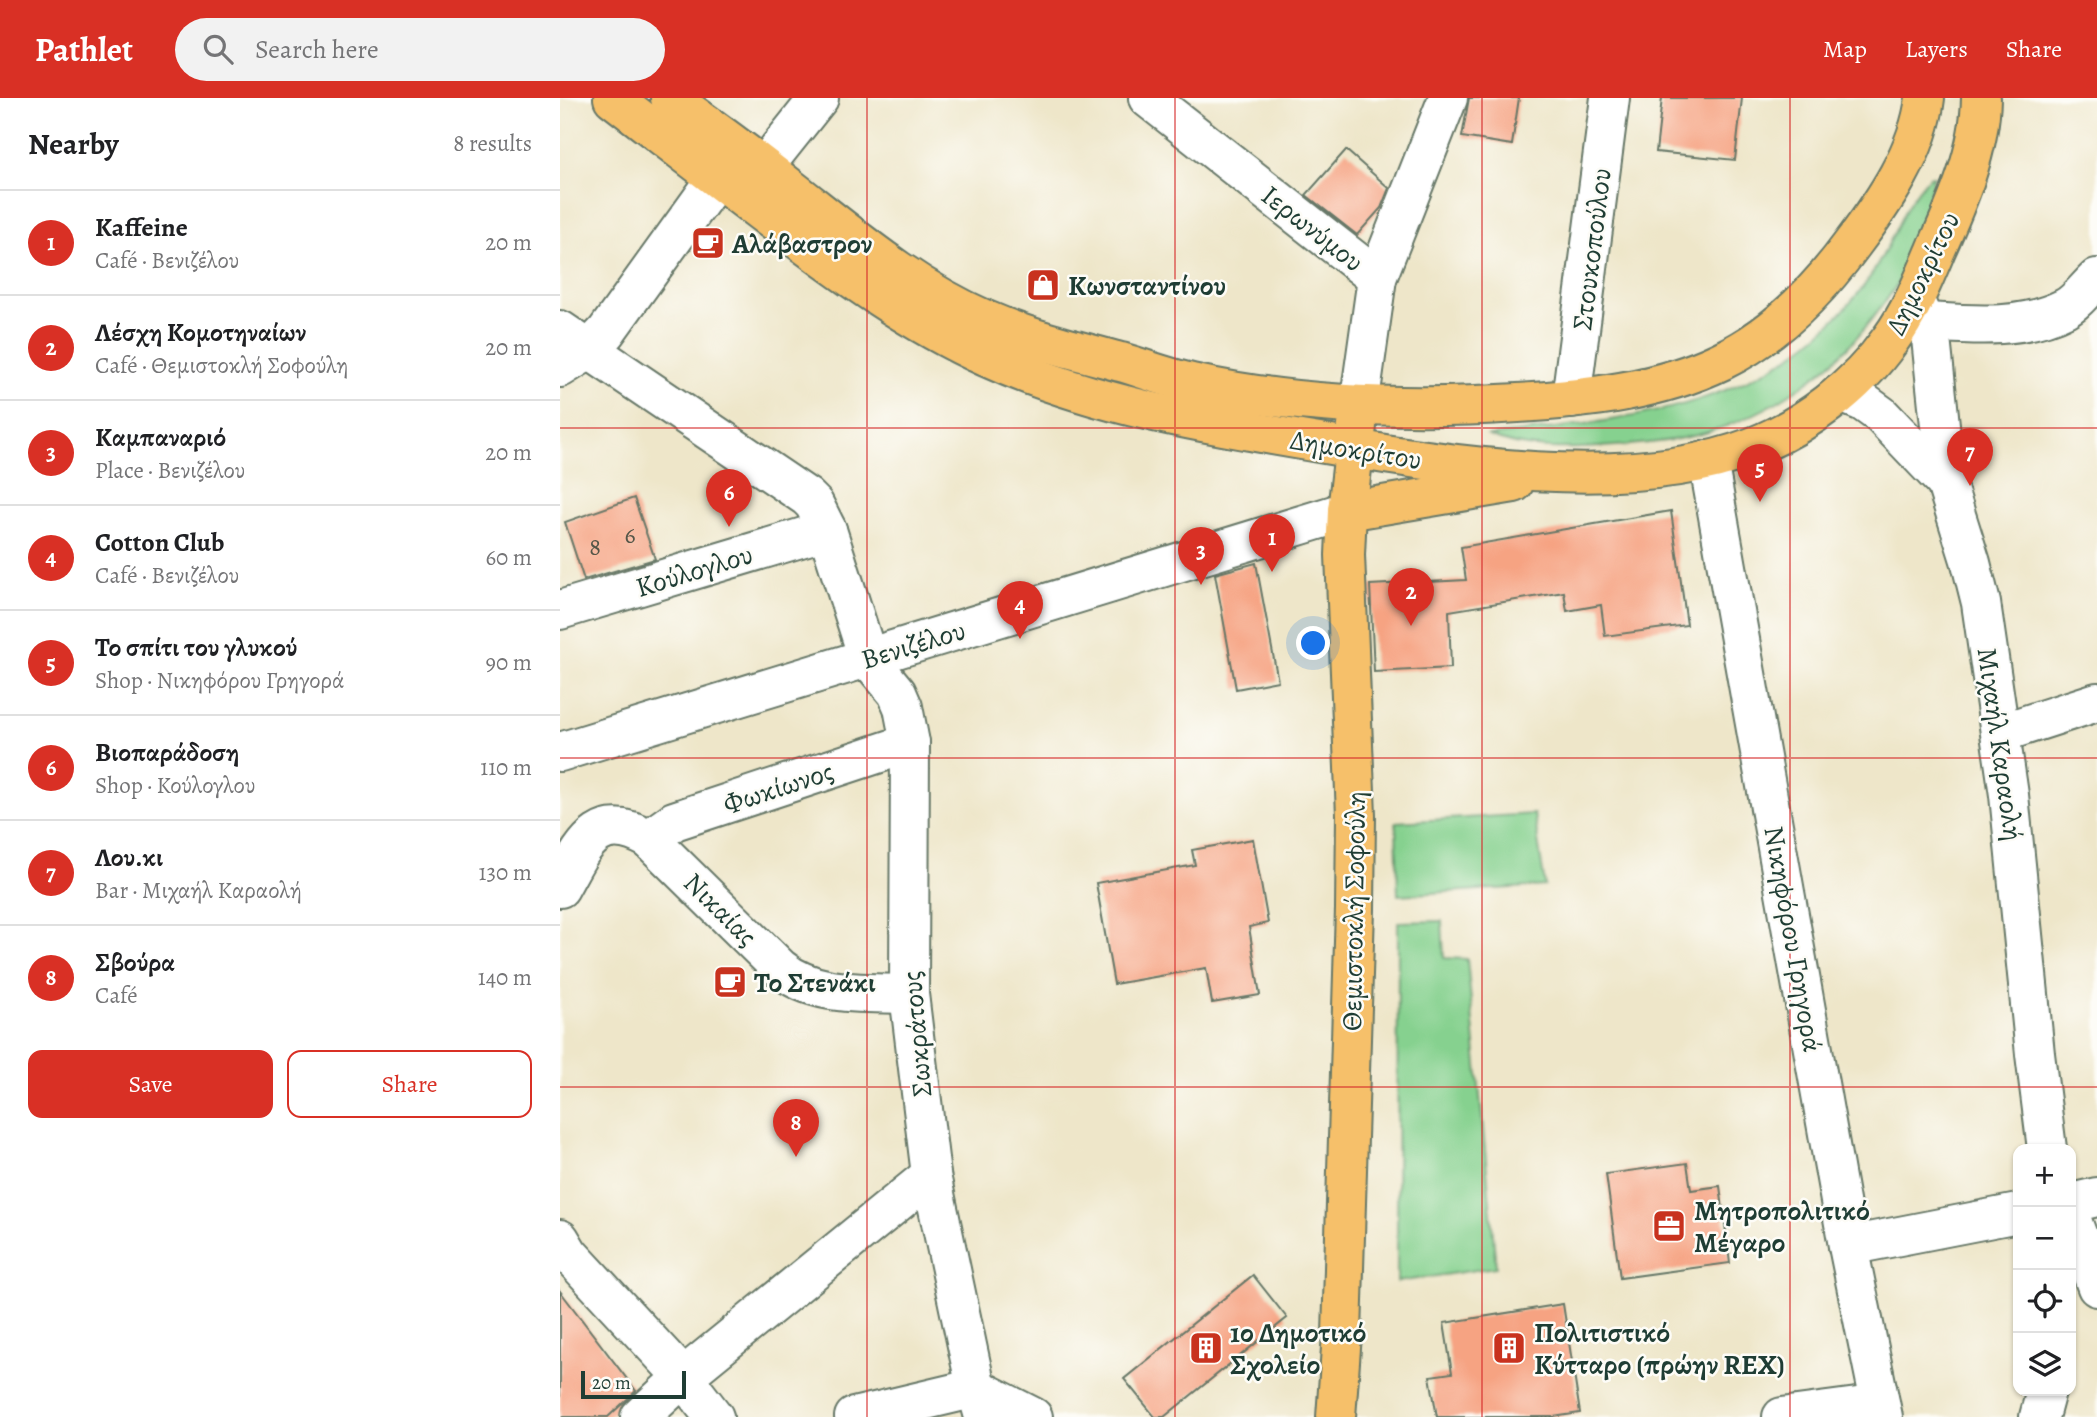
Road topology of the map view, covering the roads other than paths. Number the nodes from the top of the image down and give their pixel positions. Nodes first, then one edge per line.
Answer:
1 (613, 98) edge
2 (670, 98) edge
3 (819, 98) edge
4 (1148, 98) edge
5 (1448, 98) edge
6 (1610, 98) edge
7 (1925, 98) edge
8 (1982, 98) edge
9 (764, 167) junction
10 (717, 178) junction
11 (1377, 278) junction
12 (2097, 278) edge
13 (1920, 311) junction
14 (570, 349) edge
15 (1841, 393) junction
16 (1571, 399) junction
17 (1359, 406) junction
18 (1353, 449) junction
19 (1708, 460) junction
20 (1580, 471) junction
21 (1946, 483) junction
22 (1347, 511) junction
23 (827, 530) junction
24 (560, 610) edge
25 (869, 658) junction
26 (2097, 702) edge
27 (2001, 733) junction
28 (910, 743) junction
29 (560, 752) edge
30 (649, 839) junction
31 (561, 886) edge
32 (909, 994) junction
33 (2046, 1144) edge
34 (931, 1175) junction
35 (2097, 1197) edge
36 (2076, 1202) edge
37 (2013, 1214) edge
38 (2013, 1229) edge
39 (563, 1249) edge
40 (2084, 1253) edge
41 (1850, 1255) junction
42 (2076, 1283) edge
43 (683, 1377) junction
44 (2045, 1396) edge
45 (980, 1403) edge
46 (1882, 1410) edge
47 (640, 1417) edge
48 (714, 1417) edge
49 (854, 1417) edge
50 (1033, 1417) edge
51 (1336, 1417) edge
52 (1783, 1417) edge
53 (2039, 1417) edge

1 - 10 main road, Δημοκρίτου
2 - 9 main road, Δημοκρίτου
3 - 9 street
4 - 11 street, Ιερωνύμου
5 - 11 street
6 - 16 street, Στουκοπούλου
7 - 16 main road, Δημοκρίτου
8 - 13 main road, Δημοκρίτου
9 - 17 main road, Δημοκρίτου
10 - 14 street
10 - 18 main road, Δημοκρίτου
11 - 17 street, Ιερωνύμου
12 - 13 street
13 - 15 main road, Δημοκρίτου
13 - 21 street
14 - 23 street, Σωκράτους
15 - 19 main road, Δημοκρίτου
15 - 21 street, Μιχαήλ Καραολή
16 - 17 main road, Δημοκρίτου
17 - 18 main road, Θεμιστοκλή Σοφούλη
18 - 20 main road, Δημοκρίτου
18 - 22 main road, Θεμιστοκλή Σοφούλη
19 - 20 main road, Δημοκρίτου
19 - 41 street, Νικηφόρου Γρηγορά
20 - 22 main road
21 - 27 street, Μιχαήλ Καραολή
22 - 25 street, Βενιζέλου
22 - 51 main road, Θεμιστοκλή Σοφούλη
23 - 24 street, Κούλογλου
23 - 25 street, Σωκράτους
25 - 28 street, Σωκράτους
25 - 29 street, Βενιζέλου
26 - 27 street
27 - 33 street, Μιχαήλ Καραολή
28 - 30 street, Φωκίωνος
28 - 32 street, Σωκράτους
30 - 31 street, Νικαίας
30 - 32 street, Νικαίας
32 - 34 street, Σωκράτους
34 - 43 street
34 - 45 street, Σωκράτους
35 - 36 street
37 - 41 street
38 - 41 street
39 - 43 street
40 - 42 street
41 - 46 street, Νικηφόρου Γρηγορά
43 - 47 street
43 - 48 street
44 - 53 street
45 - 49 street
45 - 50 street
46 - 52 street

